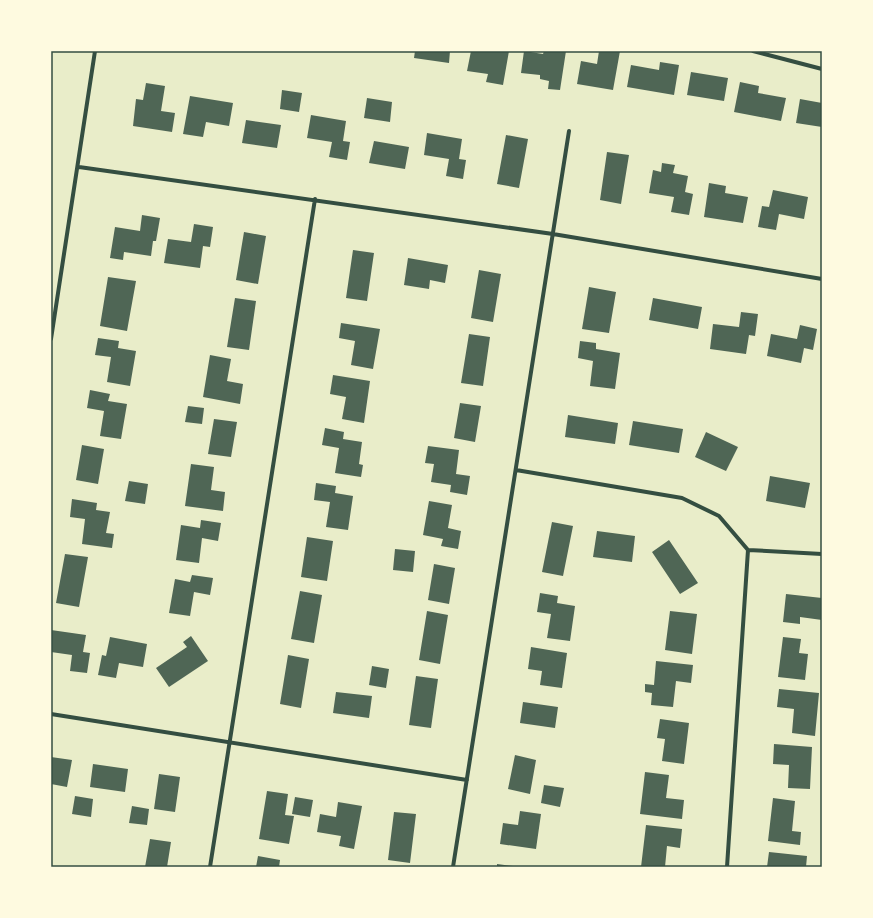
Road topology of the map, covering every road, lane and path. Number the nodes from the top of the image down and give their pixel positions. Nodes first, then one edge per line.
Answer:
1 (95, 51) edge
2 (753, 51) edge
3 (822, 68) edge
4 (569, 131) dead end
5 (79, 167) junction
6 (315, 199) junction
7 (553, 234) junction
8 (822, 279) edge
9 (51, 339) edge
10 (516, 470) junction
11 (748, 550) junction
12 (822, 554) edge
13 (51, 714) edge
14 (231, 742) junction
15 (467, 780) junction
16 (210, 867) edge
17 (453, 867) edge
18 (726, 867) edge

1 - 5 street
2 - 3 street
4 - 7 street
5 - 6 street
5 - 9 street
6 - 7 street
6 - 14 street
7 - 8 street
7 - 10 street
10 - 11 street
10 - 15 street
11 - 12 street
11 - 18 street
13 - 14 street
14 - 15 street
14 - 16 street
15 - 17 street

